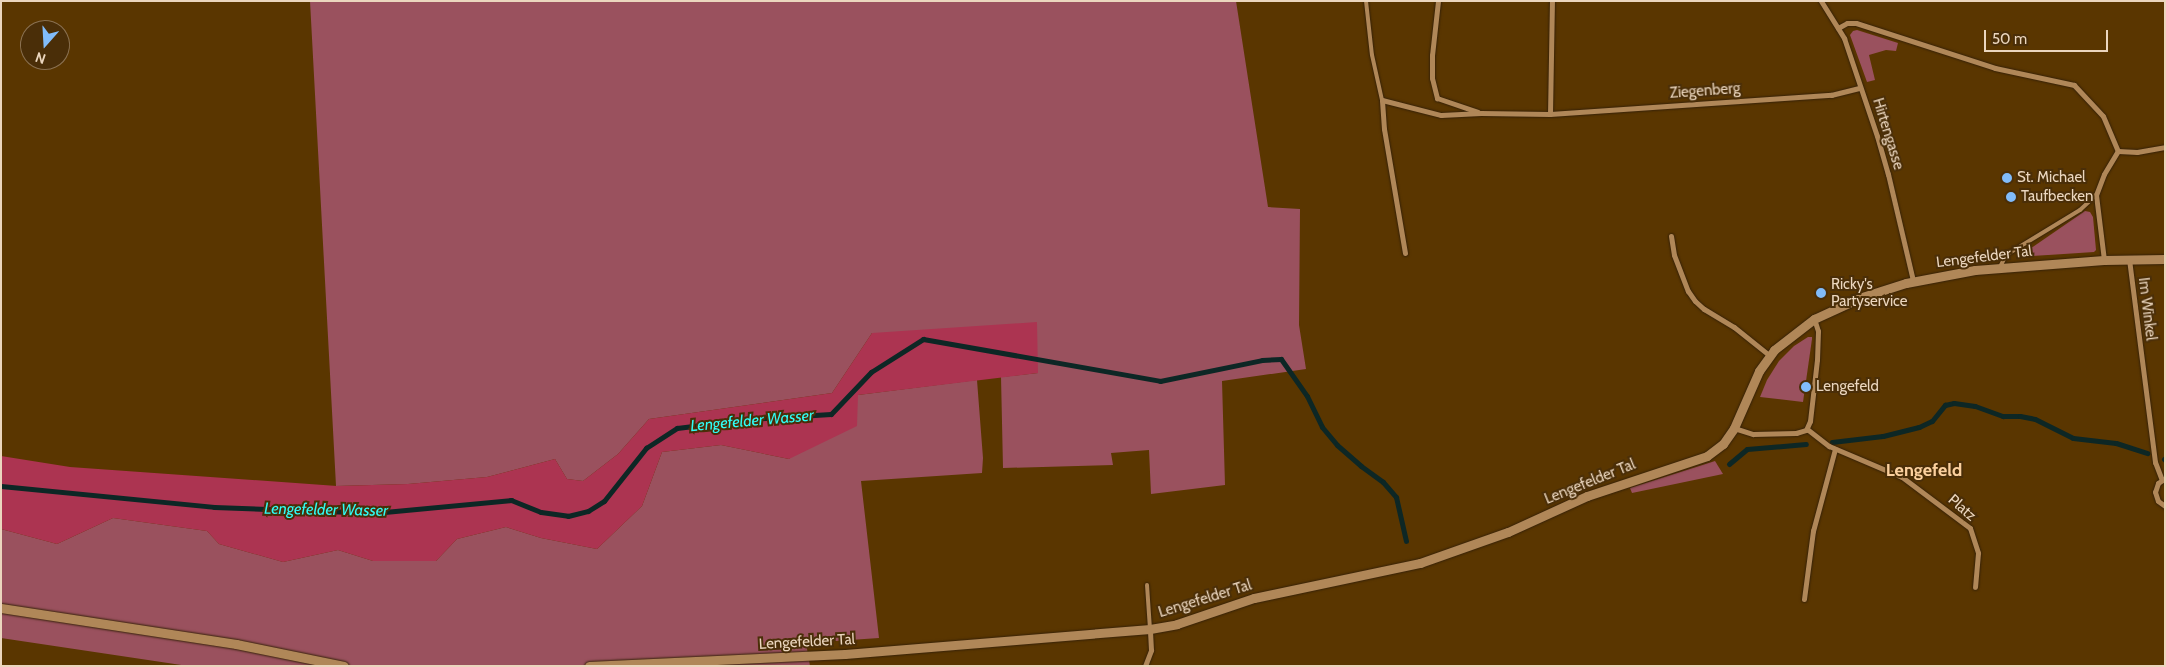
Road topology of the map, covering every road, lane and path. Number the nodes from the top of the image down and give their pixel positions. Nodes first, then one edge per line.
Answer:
1 (1366, 1) edge
2 (1438, 1) edge
3 (1552, 1) edge
4 (1821, 1) edge
5 (1838, 28) junction
6 (1860, 88) junction
7 (1382, 100) junction
8 (1481, 113) junction
9 (1550, 114) junction
10 (2165, 147) edge
11 (2118, 151) junction
12 (2096, 195) junction
13 (1671, 236) dead end
14 (1405, 253) dead end
15 (2128, 259) junction
16 (2165, 259) edge
17 (2104, 260) junction
18 (2000, 267) junction
19 (1913, 281) junction
20 (1814, 320) junction
21 (1769, 355) junction
22 (1734, 428) junction
23 (1807, 430) junction
24 (1835, 448) junction
25 (2164, 479) edge
26 (2165, 506) edge
27 (1147, 585) dead end
28 (1975, 588) dead end
29 (1804, 599) dead end
30 (1, 608) edge
31 (1150, 629) junction
32 (344, 666) edge
33 (589, 666) edge
34 (1145, 666) edge

1 - 7 lane
2 - 8 street, Ziegenberg
3 - 9 street
4 - 5 street, Hirtengasse
5 - 6 street, Hirtengasse
5 - 11 street
6 - 9 street, Ziegenberg
6 - 19 street, Hirtengasse
7 - 8 street, Ziegenberg
7 - 14 street
8 - 9 street, Ziegenberg
10 - 11 street
11 - 12 street
12 - 17 street
12 - 18 lane
13 - 21 street
15 - 16 street, Lengefelder Tal
15 - 17 street, Lengefelder Tal
15 - 25 street, Im Winkel
17 - 18 street, Lengefelder Tal
18 - 19 street, Lengefelder Tal
19 - 20 street, Lengefelder Tal
20 - 21 street, Lengefelder Tal
20 - 23 street
21 - 22 street, Lengefelder Tal
22 - 23 street
22 - 31 street, Lengefelder Tal
23 - 24 street, Platz
24 - 28 street, Platz
24 - 29 street
25 - 26 street, Im Winkel
27 - 31 lane
30 - 32 street
31 - 33 street, Lengefelder Tal
31 - 34 street

